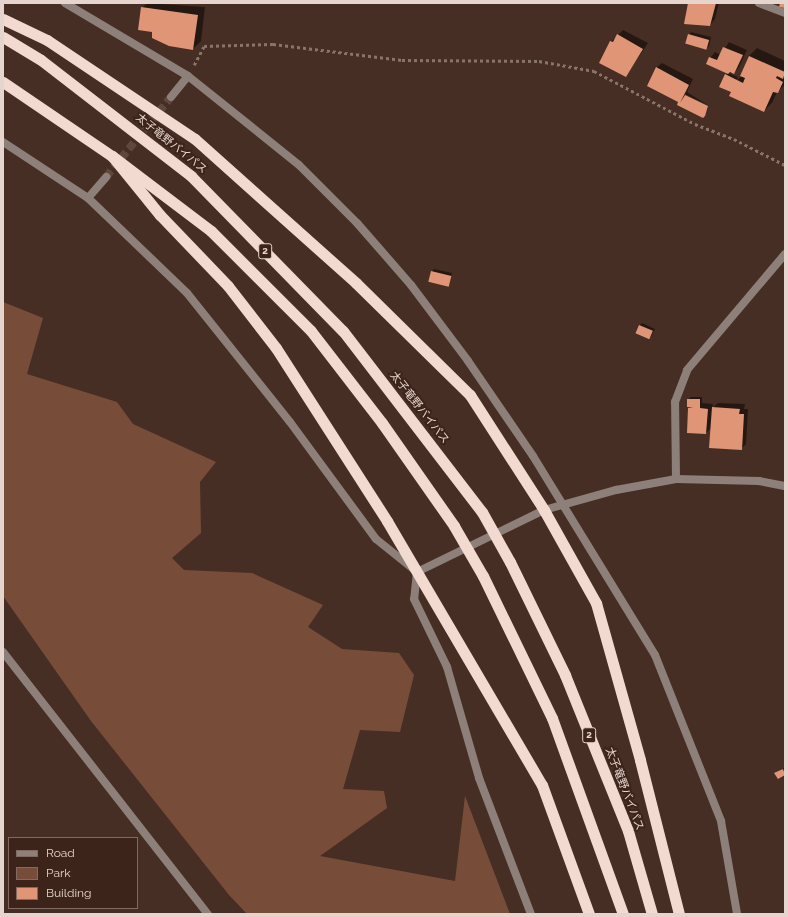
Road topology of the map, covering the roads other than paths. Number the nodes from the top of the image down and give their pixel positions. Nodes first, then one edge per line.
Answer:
1 (65, 3) edge
2 (759, 3) edge
3 (785, 13) edge
4 (3, 19) edge
5 (3, 37) edge
6 (188, 76) junction
7 (3, 82) edge
8 (171, 97) tunnel mouth
9 (3, 142) edge
10 (112, 156) junction
11 (106, 177) tunnel mouth
12 (88, 198) junction
13 (785, 254) edge
14 (676, 479) junction
15 (785, 486) edge
16 (561, 503) junction
17 (544, 510) junction
18 (417, 572) junction
19 (3, 652) edge
20 (208, 914) edge
21 (531, 914) edge
22 (589, 914) edge
23 (623, 914) edge
24 (652, 914) edge
25 (679, 914) edge
26 (736, 914) edge

1 - 6 street
2 - 3 street
4 - 17 highway
5 - 24 highway, 太子竜野バイパス / 2, bridge
6 - 8 street
6 - 16 street
7 - 10 highway, 2
9 - 12 street
10 - 18 highway
10 - 23 highway, 2, bridge
11 - 12 street
12 - 18 street
13 - 14 street
14 - 15 street
14 - 16 street
16 - 17 street
16 - 26 street
17 - 18 street
17 - 25 highway
18 - 21 street
18 - 22 highway
19 - 20 street

